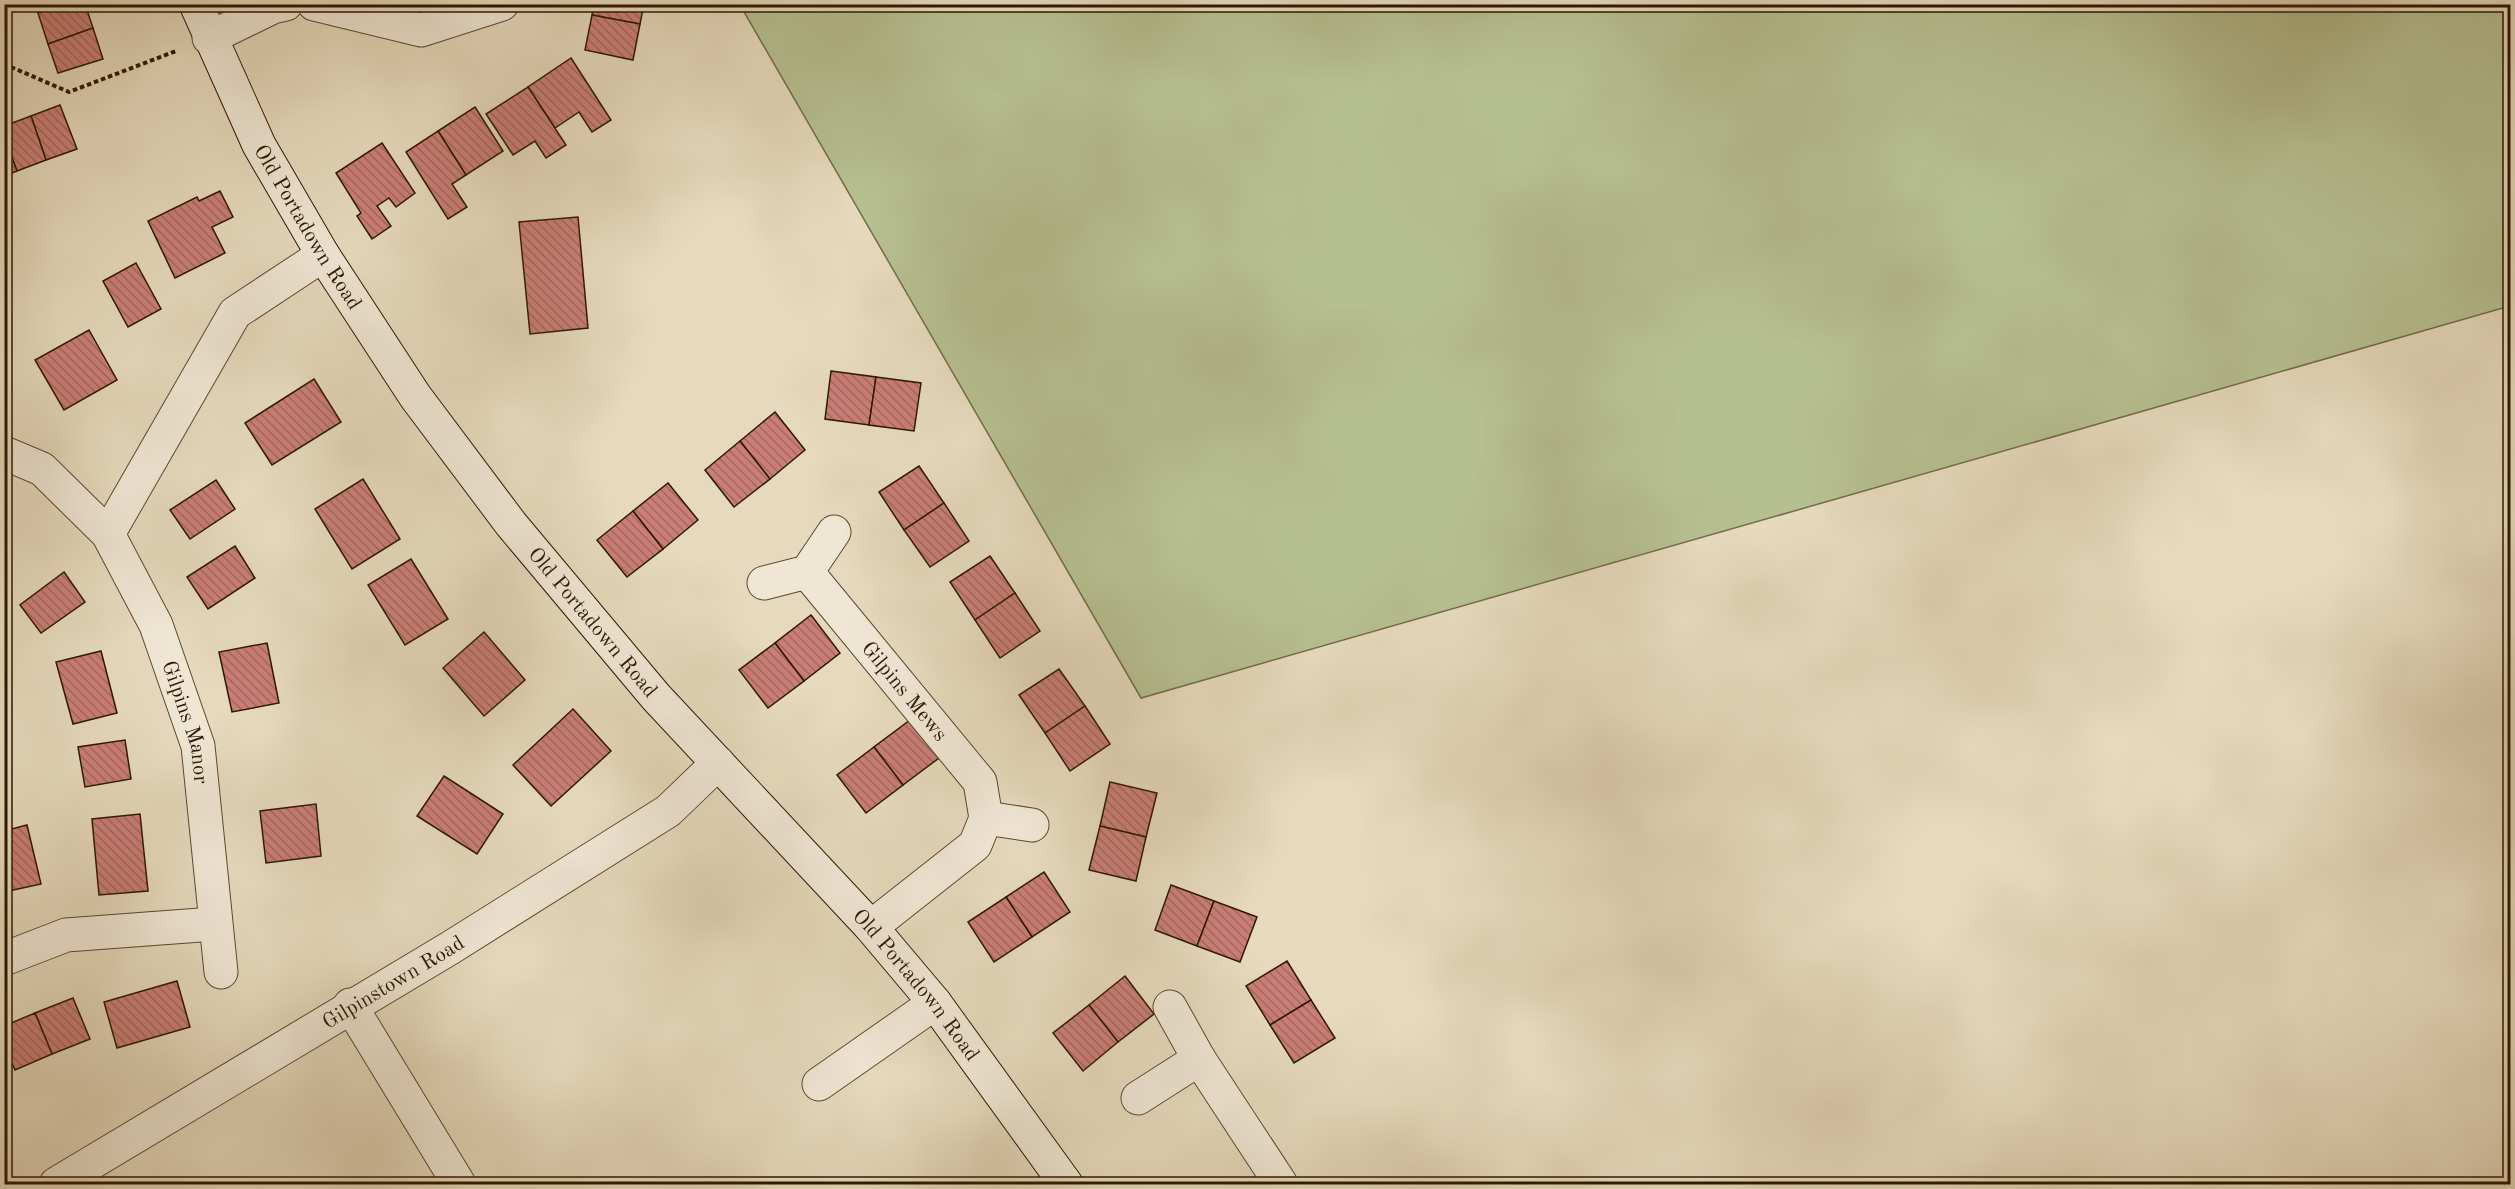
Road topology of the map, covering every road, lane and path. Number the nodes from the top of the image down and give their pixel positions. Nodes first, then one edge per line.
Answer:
1 (196, 4) edge
2 (286, 4) edge
3 (314, 4) edge
4 (502, 4) edge
5 (209, 38) junction
6 (4, 63) edge
7 (323, 255) junction
8 (4, 453) edge
9 (834, 532) dead end
10 (108, 534) junction
11 (807, 572) junction
12 (764, 582) dead end
13 (718, 763) junction
14 (987, 818) junction
15 (1032, 825) dead end
16 (214, 924) junction
17 (871, 927) junction
18 (4, 959) edge
19 (221, 972) dead end
20 (935, 1003) junction
21 (350, 1005) junction
22 (1170, 1007) dead end
23 (1199, 1059) junction
24 (819, 1084) dead end
25 (1138, 1098) dead end
26 (56, 1185) edge
27 (459, 1185) edge
28 (1066, 1185) edge
29 (1281, 1185) edge

1 - 5 street, Old Portadown Road
2 - 5 street
3 - 4 street
5 - 6 path
5 - 7 street, Old Portadown Road
7 - 10 street
7 - 13 street, Old Portadown Road
8 - 10 street, Gilpins Manor
9 - 11 street
10 - 16 street, Gilpins Manor
11 - 12 street
11 - 14 street, Gilpins Mews
13 - 17 street, Old Portadown Road
13 - 21 street, Gilpinstown Road
14 - 15 street
14 - 17 street
16 - 18 street
16 - 19 street, Gilpins Manor
17 - 20 street, Old Portadown Road
20 - 24 street
20 - 28 street, Old Portadown Road
21 - 26 street, Gilpinstown Road
21 - 27 street
22 - 23 street
23 - 25 street
23 - 29 street

